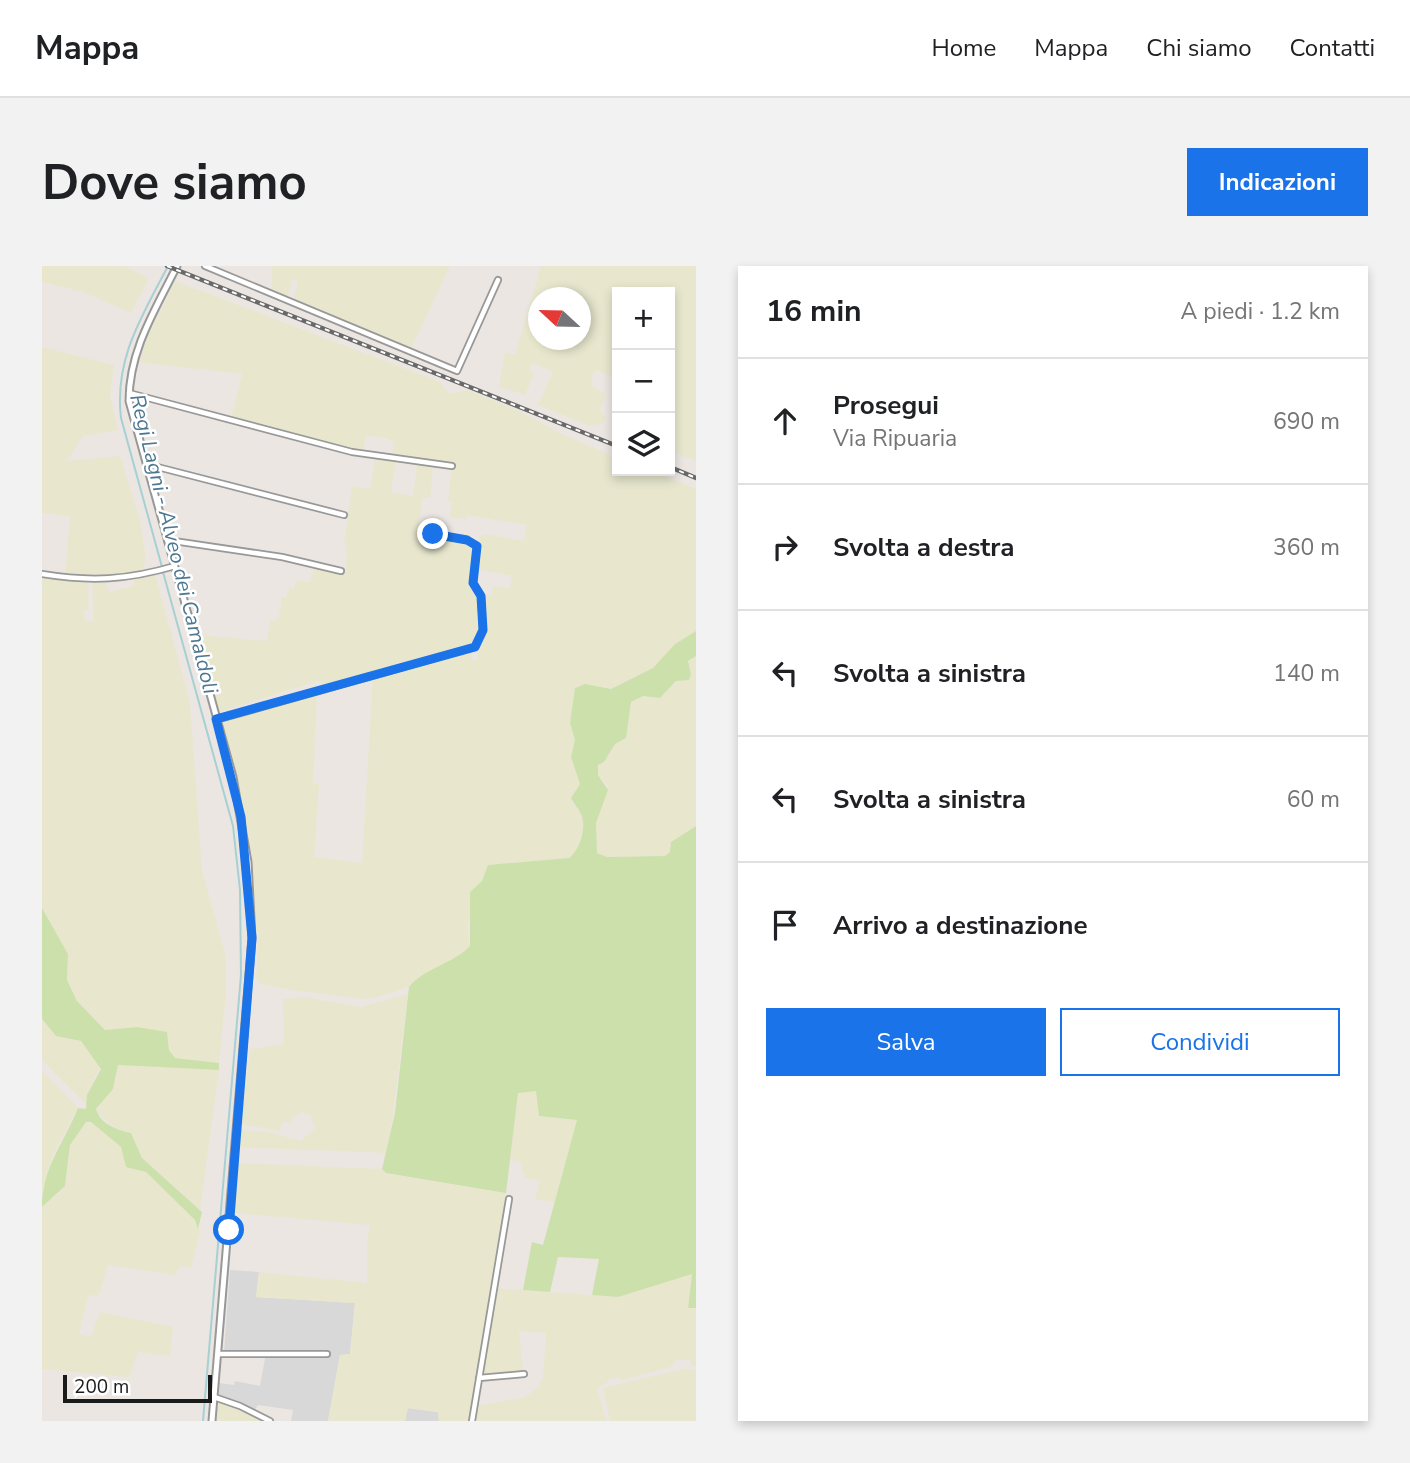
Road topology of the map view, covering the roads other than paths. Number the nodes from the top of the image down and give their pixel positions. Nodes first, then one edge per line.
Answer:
1 (177, 266) edge
2 (205, 266) edge
3 (498, 280) dead end
4 (129, 393) junction
5 (146, 464) junction
6 (452, 466) dead end
7 (344, 515) dead end
8 (433, 534) dead end
9 (167, 540) junction
10 (173, 566) junction
11 (341, 571) dead end
12 (42, 574) edge
13 (216, 719) junction
14 (509, 1199) dead end
15 (218, 1354) junction
16 (327, 1354) dead end
17 (524, 1374) dead end
18 (479, 1378) junction
19 (214, 1397) junction
20 (212, 1421) edge
21 (270, 1421) edge
22 (472, 1421) edge

1 - 4 street
2 - 3 street
4 - 5 street
4 - 6 street
5 - 7 street
5 - 9 street
8 - 13 street
9 - 10 street
9 - 11 street
10 - 12 street
10 - 13 street
13 - 15 street
14 - 18 street
15 - 16 street
15 - 19 street
17 - 18 street
18 - 22 street
19 - 20 street
19 - 21 street

